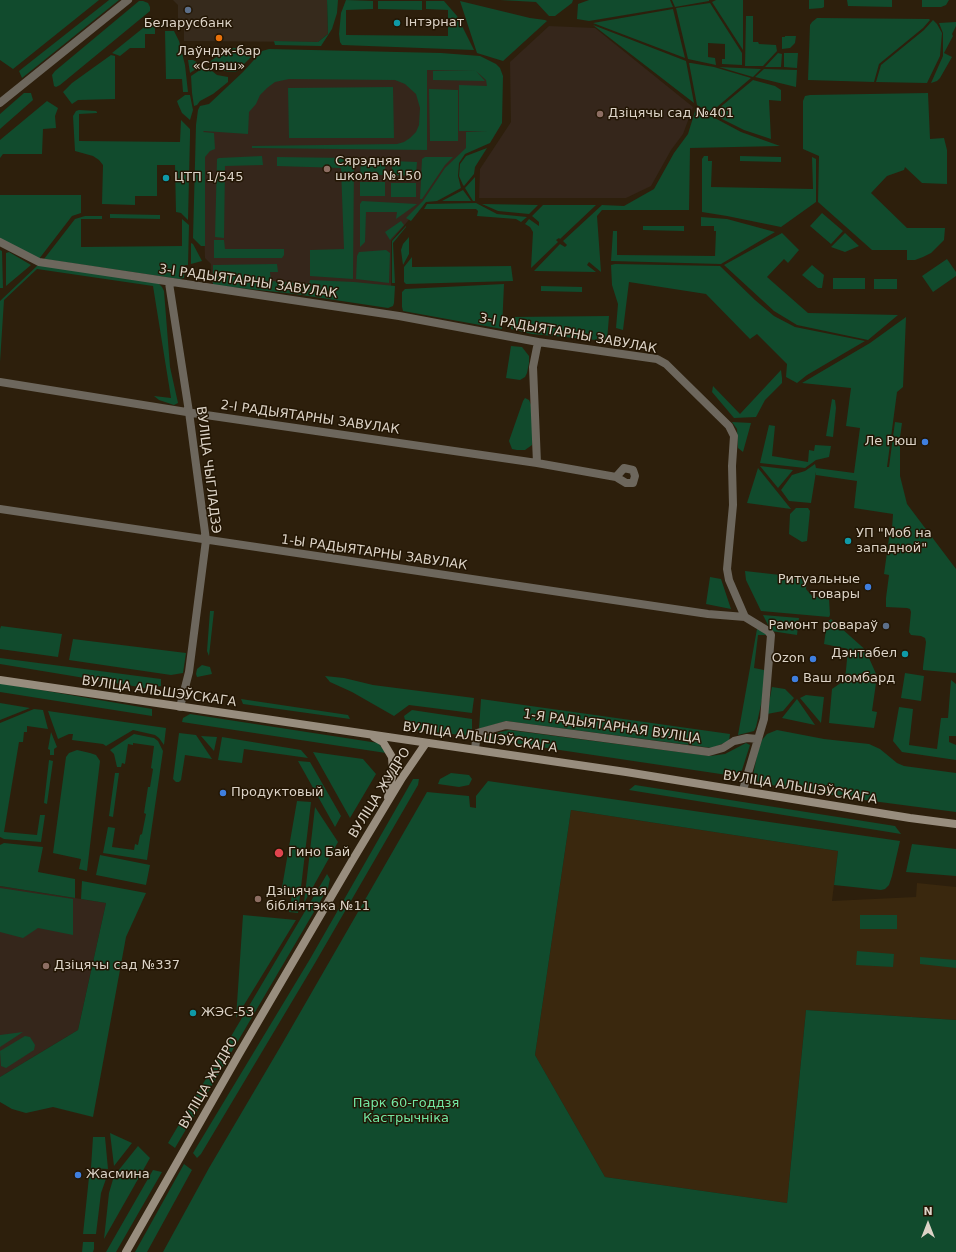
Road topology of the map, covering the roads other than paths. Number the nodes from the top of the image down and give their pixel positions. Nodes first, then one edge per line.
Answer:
1 (128, 0) edge
2 (0, 103) edge
3 (0, 242) edge
4 (169, 282) junction
5 (538, 342) junction
6 (0, 382) edge
7 (189, 412) junction
8 (536, 463) junction
9 (616, 477) dead end
10 (0, 509) edge
11 (206, 540) junction
12 (745, 617) junction
13 (0, 680) edge
14 (180, 707) junction
15 (361, 733) junction
16 (758, 739) junction
17 (426, 743) junction
18 (474, 749) junction
19 (743, 790) junction
20 (387, 804) junction
21 (956, 824) edge
22 (126, 1252) edge

1 - 2 street
3 - 4 street, 3-І РАДЫЯТАРНЫ ЗАВУЛАК
4 - 5 street, 3-І РАДЫЯТАРНЫ ЗАВУЛАК
4 - 7 street, ВУЛІЦА ЧЫГЛАДЗЭ
5 - 8 street
5 - 12 street, 3-І РАДЫЯТАРНЫ ЗАВУЛАК
6 - 7 street, 2-І РАДЫЯТАРНЫ ЗАВУЛАК
7 - 8 street, 2-І РАДЫЯТАРНЫ ЗАВУЛАК
7 - 11 street, ВУЛІЦА ЧЫГЛАДЗЭ
8 - 9 street, 2-І РАДЫЯТАРНЫ ЗАВУЛАК
10 - 11 street, 1-Ы РАДЫЯТАРНЫ ЗАВУЛАК
11 - 12 street, 1-Ы РАДЫЯТАРНЫ ЗАВУЛАК
11 - 14 street, ВУЛІЦА ЧЫГЛАДЗЭ
12 - 16 street
13 - 14 main road, ВУЛІЦА АЛЬШЭЎСКАГА
14 - 15 main road, ВУЛІЦА АЛЬШЭЎСКАГА
15 - 17 main road, ВУЛІЦА АЛЬШЭЎСКАГА
15 - 20 main road
16 - 18 street, 1-Я РАДЫЯТАРНАЯ ВУЛІЦА
16 - 19 street
17 - 18 main road, ВУЛІЦА АЛЬШЭЎСКАГА
17 - 20 main road, ВУЛІЦА ЖУДРО
18 - 19 main road, ВУЛІЦА АЛЬШЭЎСКАГА
19 - 21 main road, ВУЛІЦА АЛЬШЭЎСКАГА
20 - 22 main road, ВУЛІЦА ЖУДРО

